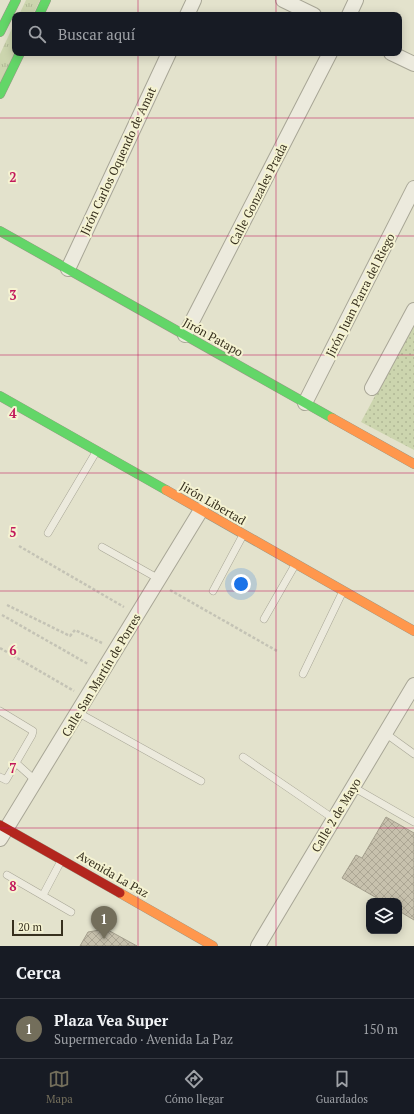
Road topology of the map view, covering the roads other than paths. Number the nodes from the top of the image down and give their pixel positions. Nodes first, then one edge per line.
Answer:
1 (16, 0) edge
2 (46, 0) edge
3 (194, 0) edge
4 (283, 0) edge
5 (356, 0) edge
6 (40, 12) edge
7 (188, 12) edge
8 (308, 12) edge
9 (350, 12) edge
10 (0, 32) edge
11 (19, 56) edge
12 (168, 56) edge
13 (328, 56) edge
14 (397, 56) edge
15 (414, 64) edge
16 (0, 94) edge
17 (414, 188) edge
18 (411, 203) edge
19 (0, 231) edge
20 (68, 269) junction
21 (414, 310) edge
22 (185, 335) junction
23 (372, 388) dead end
24 (0, 396) edge
25 (305, 403) junction
26 (97, 451) junction
27 (414, 464) edge
28 (201, 510) junction
29 (48, 533) dead end
30 (244, 534) junction
31 (102, 547) dead end
32 (296, 564) junction
33 (158, 581) junction
34 (213, 591) dead end
35 (343, 591) junction
36 (264, 619) dead end
37 (414, 631) edge
38 (303, 674) dead end
39 (414, 685) edge
40 (0, 711) edge
41 (77, 712) junction
42 (385, 733) junction
43 (414, 754) edge
44 (243, 757) dead end
45 (16, 763) junction
46 (0, 777) edge
47 (36, 781) junction
48 (201, 781) dead end
49 (353, 787) junction
50 (334, 819) junction
51 (414, 822) edge
52 (2, 831) edge
53 (62, 859) junction
54 (8, 875) dead end
55 (42, 895) junction
56 (72, 912) dead end
57 (213, 946) edge
58 (258, 946) edge

1 - 10 street
2 - 6 street
3 - 7 street
4 - 8 street
5 - 9 street
11 - 16 street
12 - 20 street, Jirón Carlos Oquendo de Amat
13 - 22 street, Calle Gonzales Prada
14 - 15 street
17 - 18 street, Jirón Juan Parra del Riego
18 - 25 street, Jirón Juan Parra del Riego
19 - 20 street, Jirón Patapo
20 - 22 street, Jirón Patapo
21 - 23 street
22 - 25 street, Jirón Patapo
24 - 26 street, Jirón Libertad
25 - 27 street, Jirón Patapo
26 - 28 street, Jirón Libertad
26 - 29 lane
28 - 30 street, Jirón Libertad
28 - 33 street, Calle San Martín de Porres
30 - 32 street, Jirón Libertad
30 - 34 lane
31 - 33 lane
32 - 35 street, Jirón Libertad
32 - 36 lane
33 - 41 street, Calle San Martín de Porres
35 - 37 street, Jirón Libertad
35 - 38 lane
39 - 42 street, Calle 2 de Mayo
40 - 45 lane
41 - 47 street, Calle San Martín de Porres
41 - 48 lane
42 - 43 lane
42 - 49 street, Calle 2 de Mayo
44 - 50 lane
45 - 46 lane
45 - 47 lane
47 - 52 street, Calle San Martín de Porres
49 - 50 street, Calle 2 de Mayo
49 - 51 lane
50 - 58 street, Calle 2 de Mayo
52 - 53 street, Avenida La Paz
53 - 55 lane
53 - 57 street, Avenida La Paz
54 - 55 lane
55 - 56 lane

